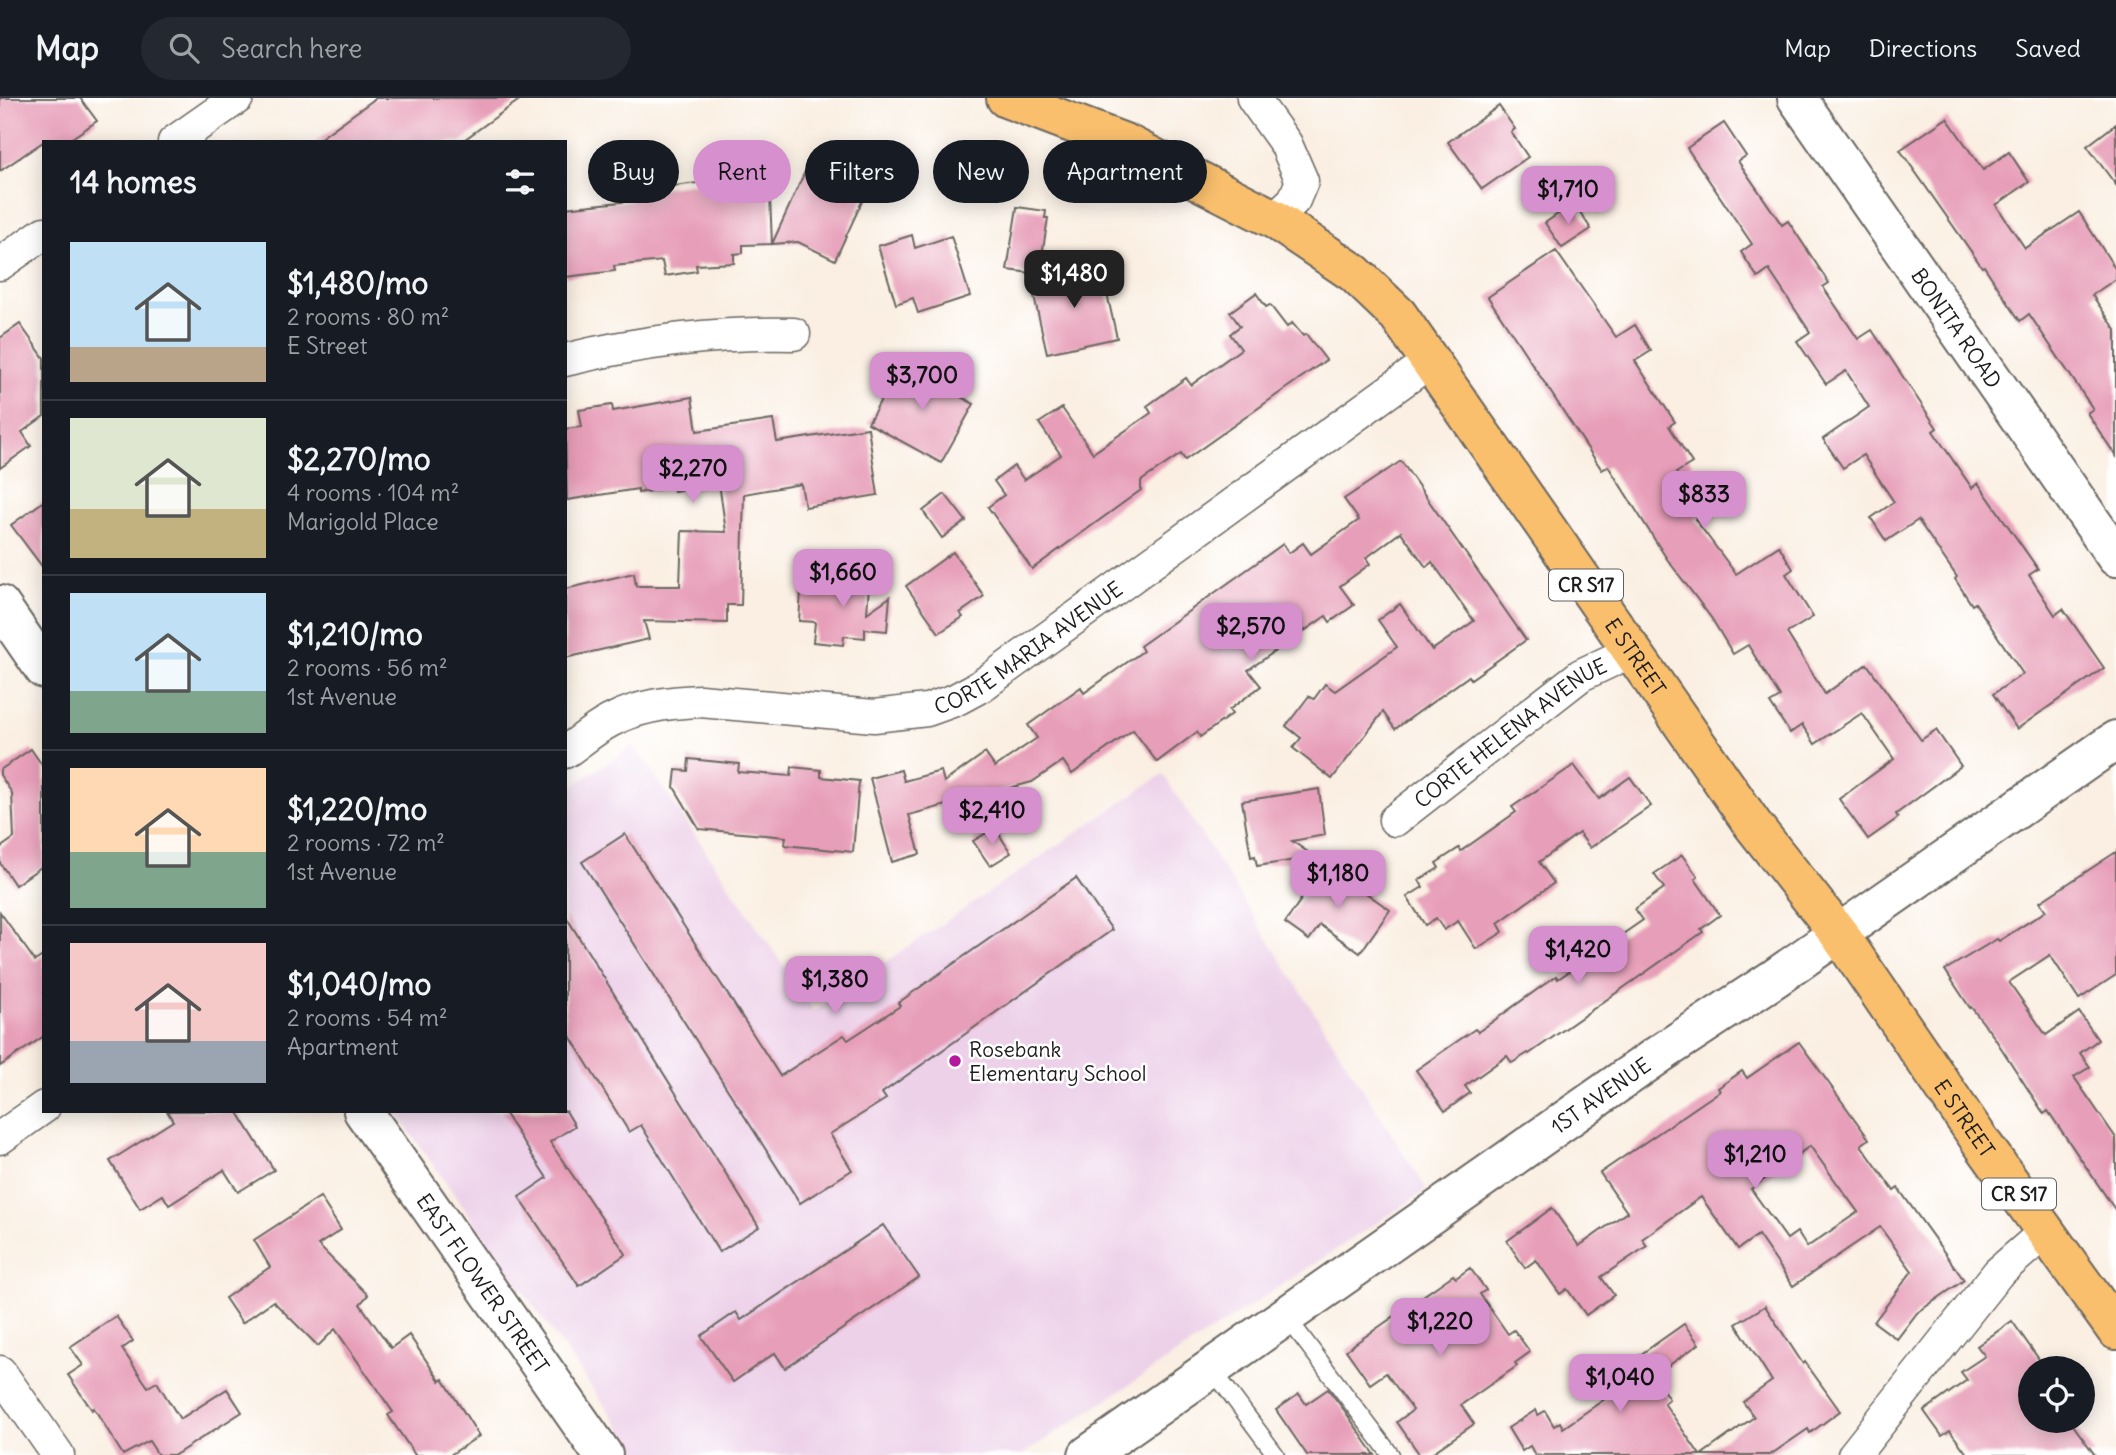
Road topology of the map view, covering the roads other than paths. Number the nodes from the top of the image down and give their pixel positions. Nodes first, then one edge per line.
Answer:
1 (237, 98) edge
2 (1006, 98) edge
3 (1253, 98) edge
4 (1797, 98) edge
5 (177, 140) edge
6 (1274, 219) junction
7 (42, 234) edge
8 (0, 264) edge
9 (794, 334) dead end
10 (567, 360) edge
11 (1432, 360) junction
12 (2116, 557) edge
13 (0, 605) edge
14 (1632, 651) junction
15 (42, 665) edge
16 (2116, 740) edge
17 (567, 751) edge
18 (1395, 820) dead end
19 (1839, 934) junction
20 (42, 1108) edge
21 (364, 1113) edge
22 (0, 1138) edge
23 (2045, 1232) junction
24 (1286, 1316) junction
25 (2116, 1330) edge
26 (1212, 1368) junction
27 (1, 1374) edge
28 (58, 1455) edge
29 (603, 1455) edge
30 (1088, 1455) edge
31 (1276, 1455) edge
32 (1391, 1455) edge
33 (1854, 1455) edge

1 - 5 street
2 - 6 main road, E STREET / CR S17
3 - 6 street
4 - 12 street, BONITA ROAD
6 - 11 main road, E STREET / CR S17
7 - 8 street
9 - 10 street
11 - 14 main road, E STREET / CR S17
11 - 17 street, CORTE MARIA AVENUE
13 - 15 street
14 - 18 street, CORTE HELENA AVENUE
14 - 19 main road, E STREET / CR S17
16 - 19 street, 1ST AVENUE
19 - 23 main road, E STREET / CR S17
19 - 24 street, 1ST AVENUE
20 - 22 street
21 - 29 street, EAST FLOWER STREET
23 - 25 main road, E STREET / CR S17
23 - 33 street
24 - 26 street, 1ST AVENUE
24 - 32 lane
26 - 30 street, 1ST AVENUE
26 - 31 lane
27 - 28 street

